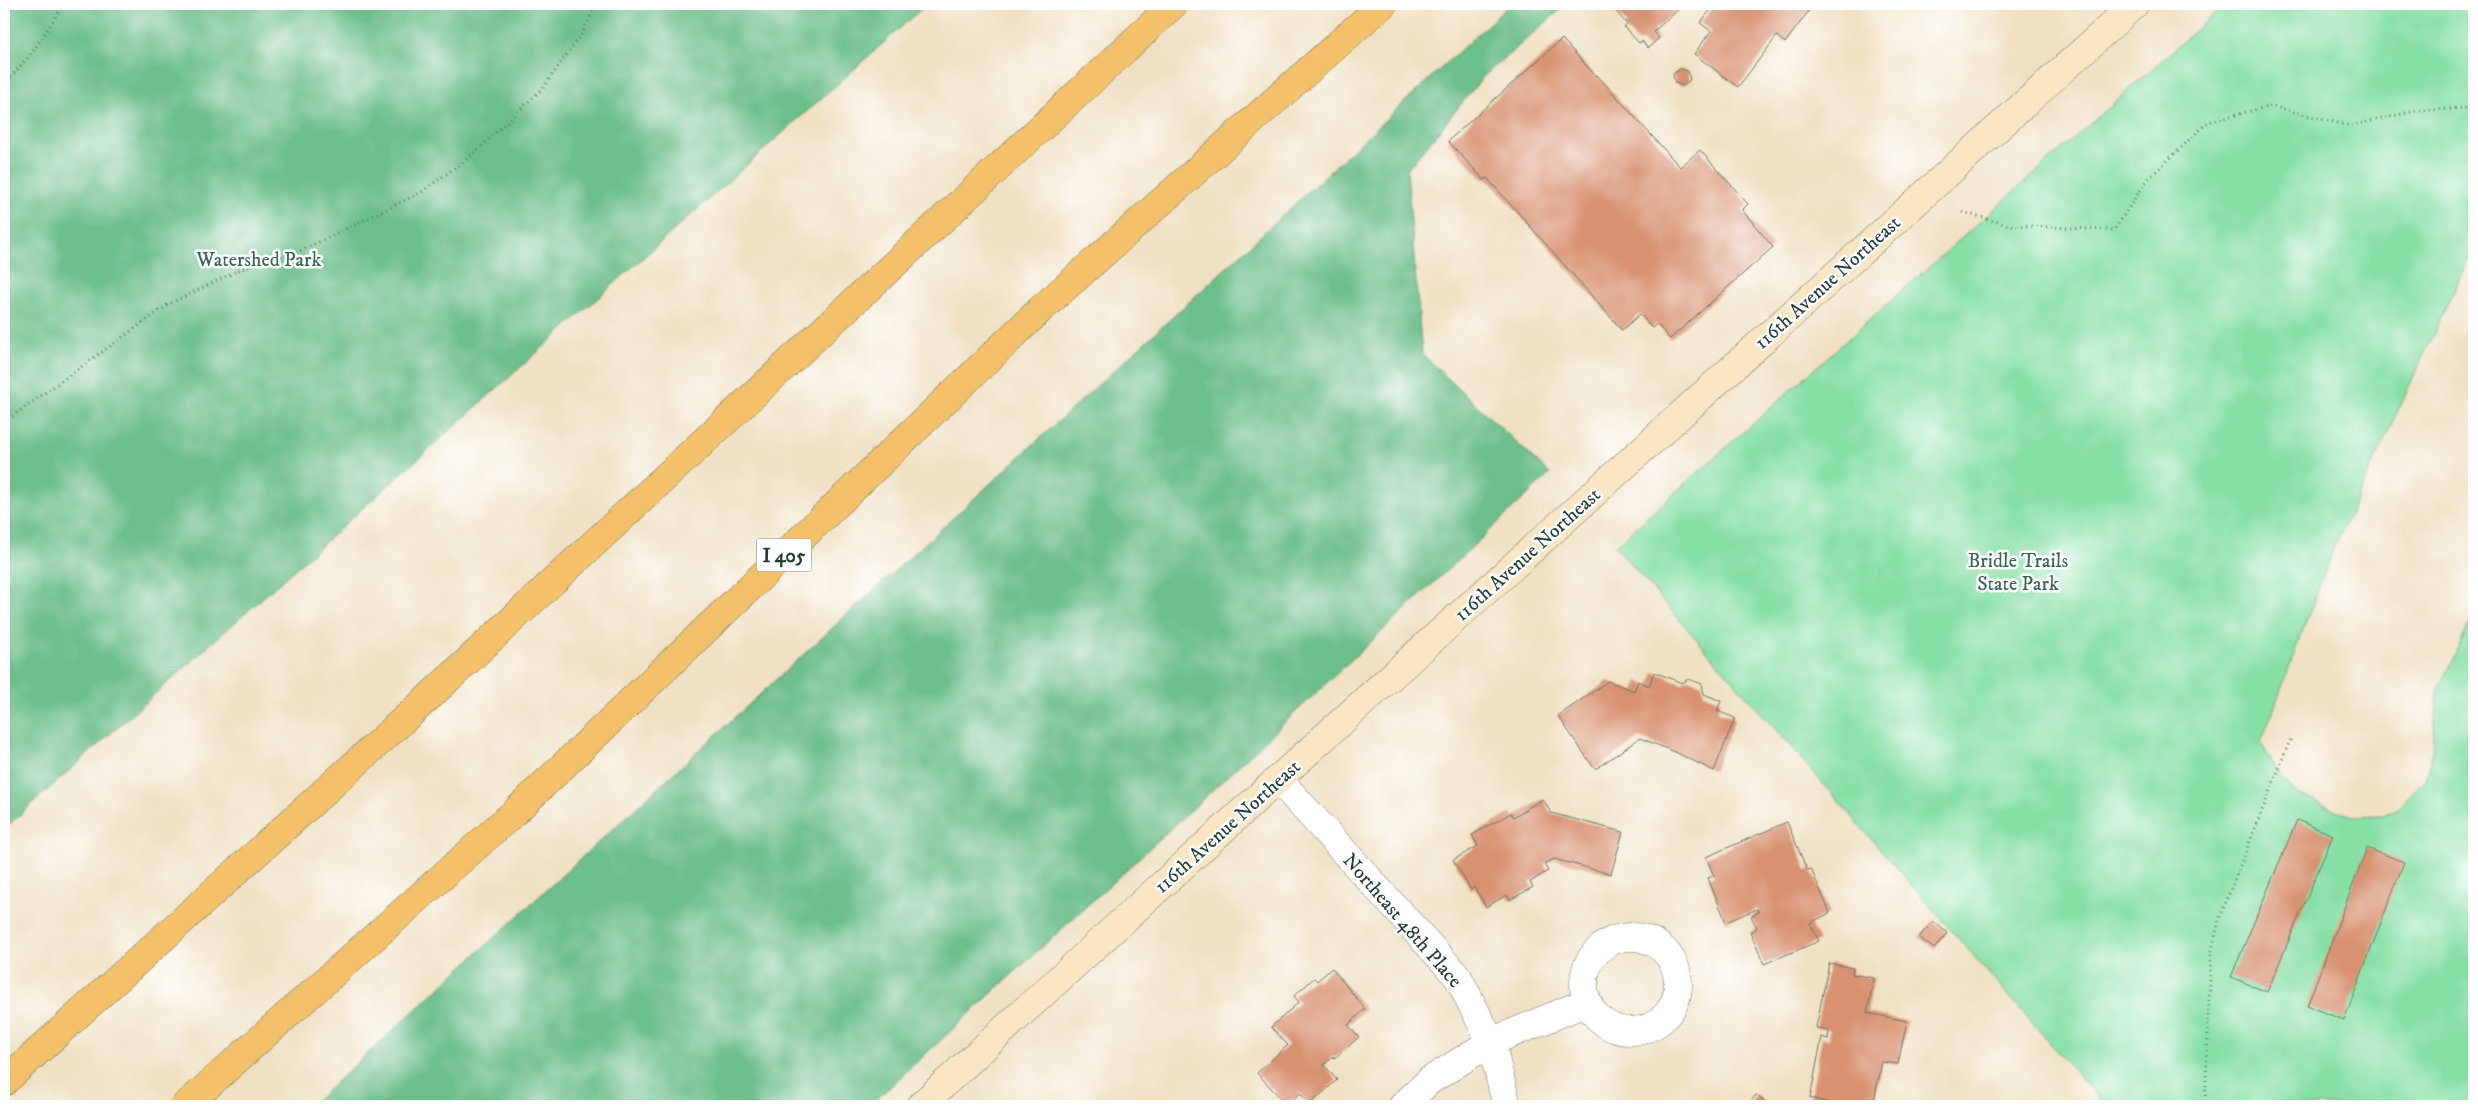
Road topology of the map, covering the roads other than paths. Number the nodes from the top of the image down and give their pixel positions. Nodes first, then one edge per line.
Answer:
1 (1174, 4) edge
2 (1383, 4) edge
3 (2135, 4) edge
4 (1278, 779) junction
5 (1587, 1002) dead end
6 (1491, 1042) junction
7 (4, 1082) edge
8 (185, 1106) edge
9 (920, 1106) edge
10 (1403, 1106) edge
11 (1507, 1106) edge

1 - 7 highway
2 - 8 highway, I 405
3 - 4 street, 116th Avenue Northeast
4 - 6 street, Northeast 48th Place
4 - 9 street, 116th Avenue Northeast
5 - 6 street
6 - 10 street
6 - 11 street, Northeast 48th Place

